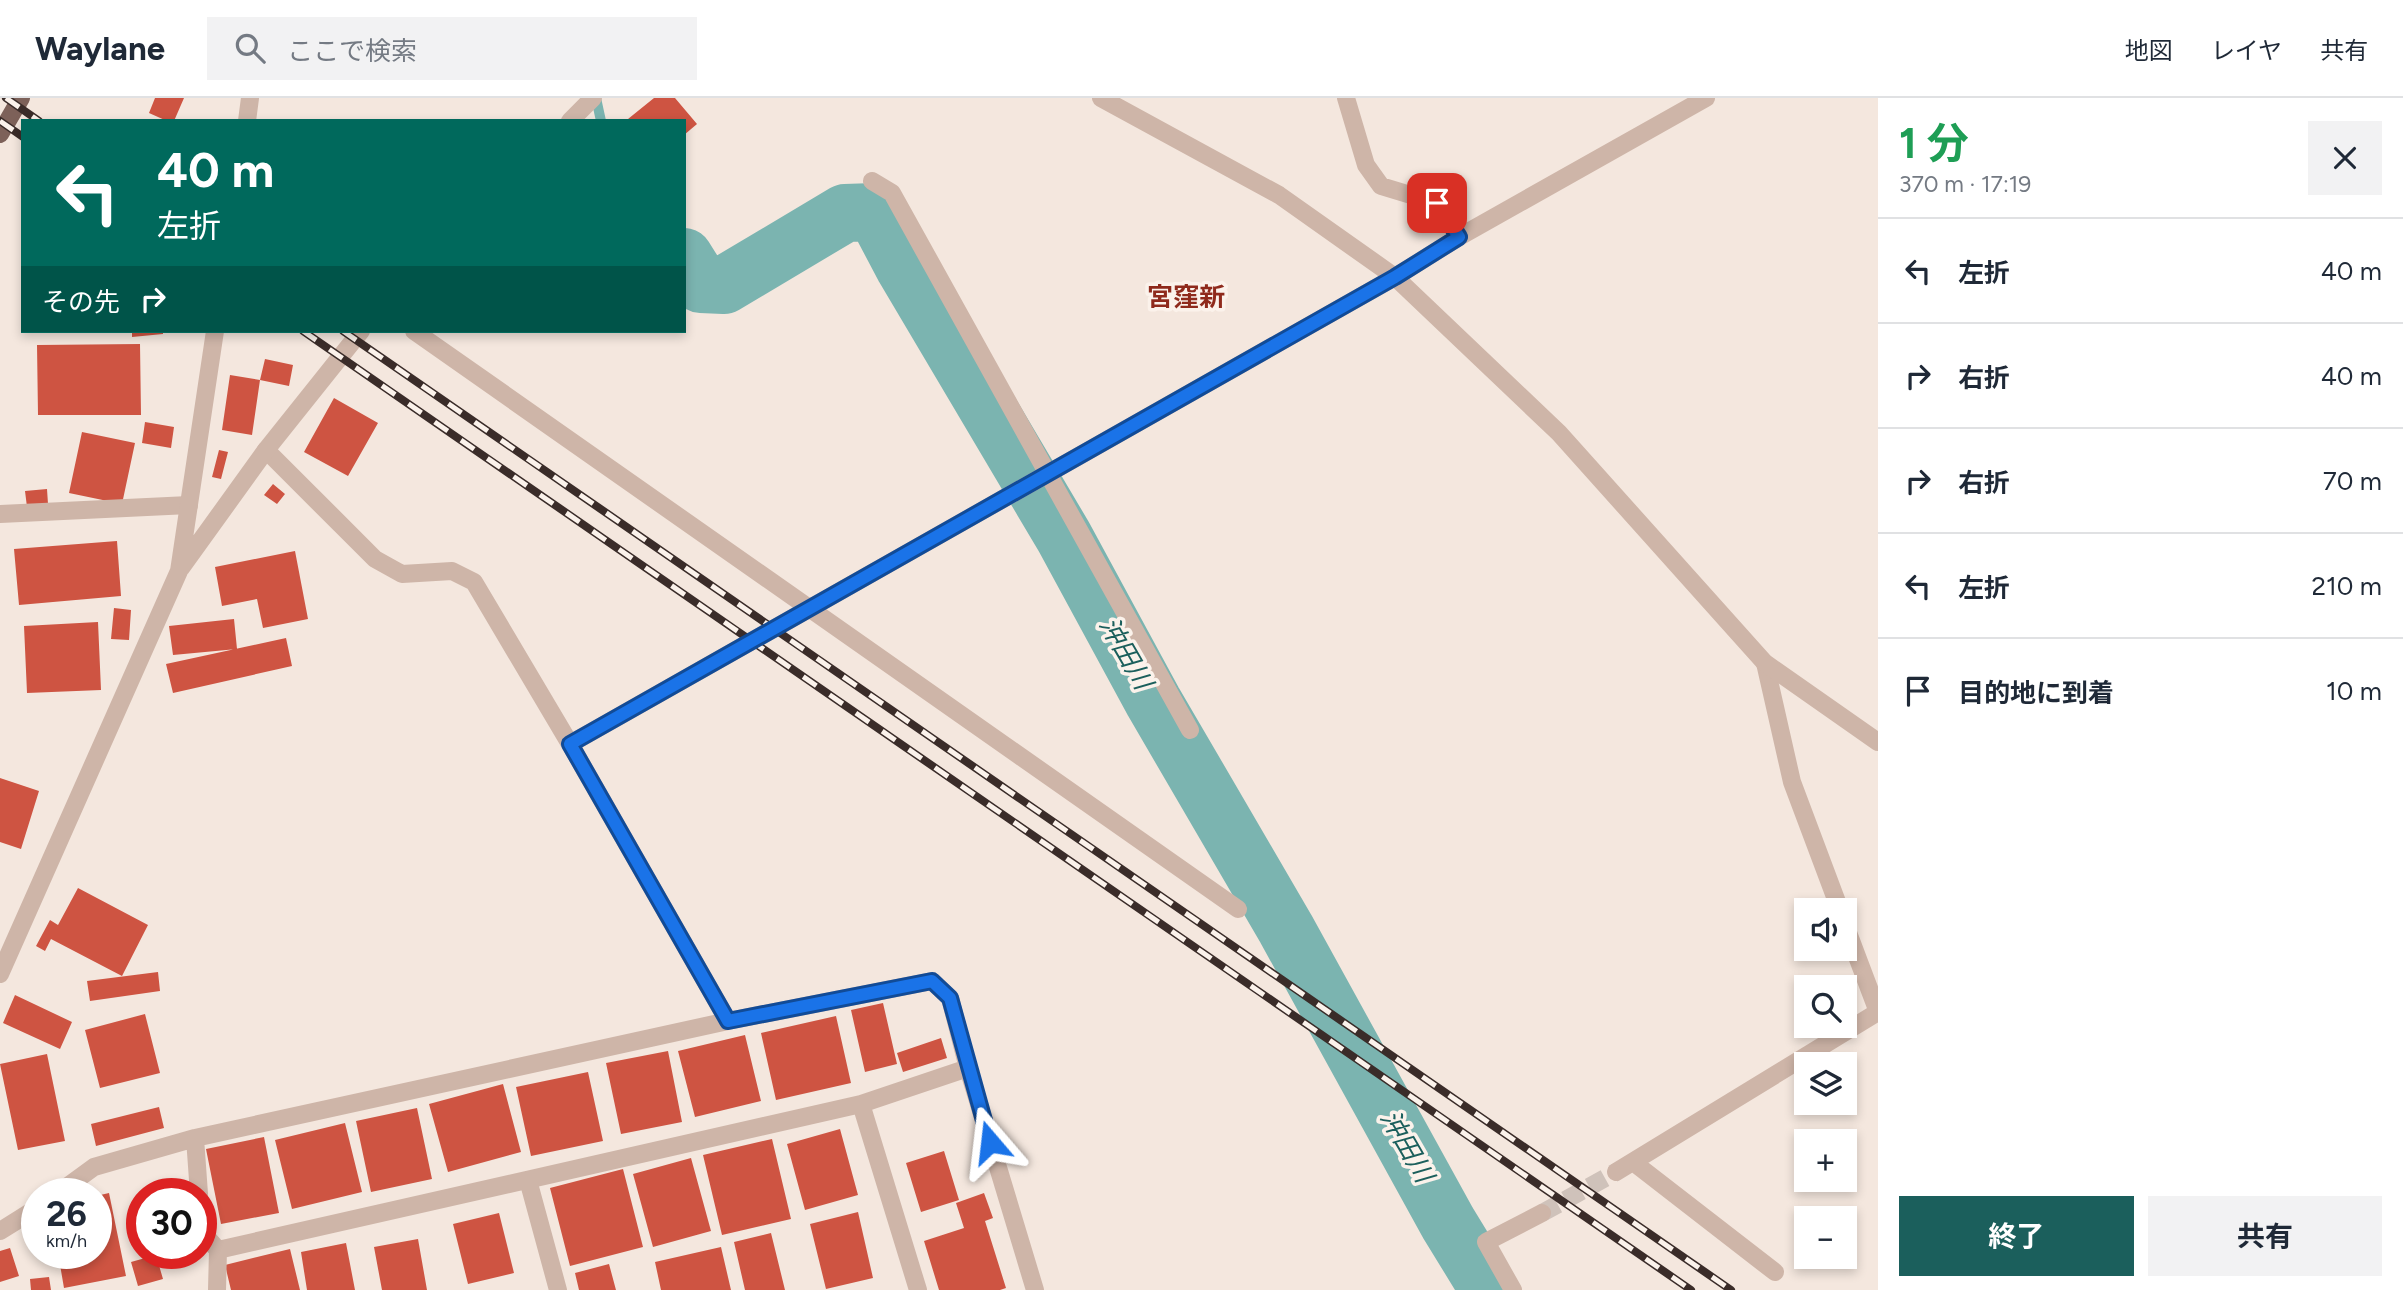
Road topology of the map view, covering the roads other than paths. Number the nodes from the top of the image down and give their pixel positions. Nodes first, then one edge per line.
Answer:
1 (21, 98) edge
2 (250, 98) edge
3 (593, 98) edge
4 (1101, 98) edge
5 (1346, 98) edge
6 (1706, 98) edge
7 (247, 119) edge
8 (572, 119) edge
9 (0, 134) edge
10 (872, 181) dead end
11 (1459, 237) junction
12 (1395, 277) junction
13 (215, 333) edge
14 (359, 333) edge
15 (417, 333) edge
16 (266, 450) junction
17 (1049, 473) junction
18 (189, 505) junction
19 (0, 514) edge
20 (179, 571) junction
21 (811, 607) junction
22 (1765, 663) junction
23 (1190, 730) dead end
24 (1878, 742) edge
25 (570, 744) junction
26 (1836, 898) edge
27 (1238, 909) dead end
28 (1857, 956) edge
29 (0, 974) edge
30 (1878, 1012) edge
31 (728, 1021) junction
32 (968, 1068) junction
33 (861, 1104) junction
34 (195, 1138) junction
35 (1633, 1162) junction
36 (1616, 1172) tunnel mouth
37 (79, 1178) edge
38 (198, 1178) edge
39 (528, 1180) junction
40 (1542, 1213) tunnel mouth
41 (21, 1218) edge
42 (0, 1231) edge
43 (218, 1250) joint
44 (1774, 1272) dead end
45 (217, 1290) edge
46 (558, 1290) edge
47 (918, 1290) edge
48 (1035, 1290) edge
49 (1513, 1290) edge

1 - 9 main road
2 - 7 street
3 - 8 street
4 - 12 street
5 - 11 street
6 - 11 street
10 - 17 street
11 - 12 street
12 - 17 street
12 - 22 street
13 - 18 street
14 - 16 street
15 - 21 street
16 - 20 street
16 - 25 street
17 - 21 street
17 - 23 street
18 - 19 street
18 - 20 street
20 - 29 street
21 - 25 street
21 - 27 street
22 - 24 street
22 - 26 street
25 - 31 street
28 - 30 street
30 - 35 street
31 - 32 street
31 - 34 street
32 - 33 street
32 - 48 street
33 - 39 street
33 - 47 street
34 - 37 street
34 - 38 street
35 - 36 street
35 - 44 street
39 - 43 street
39 - 46 street
40 - 49 street
41 - 42 street
43 - 45 street

